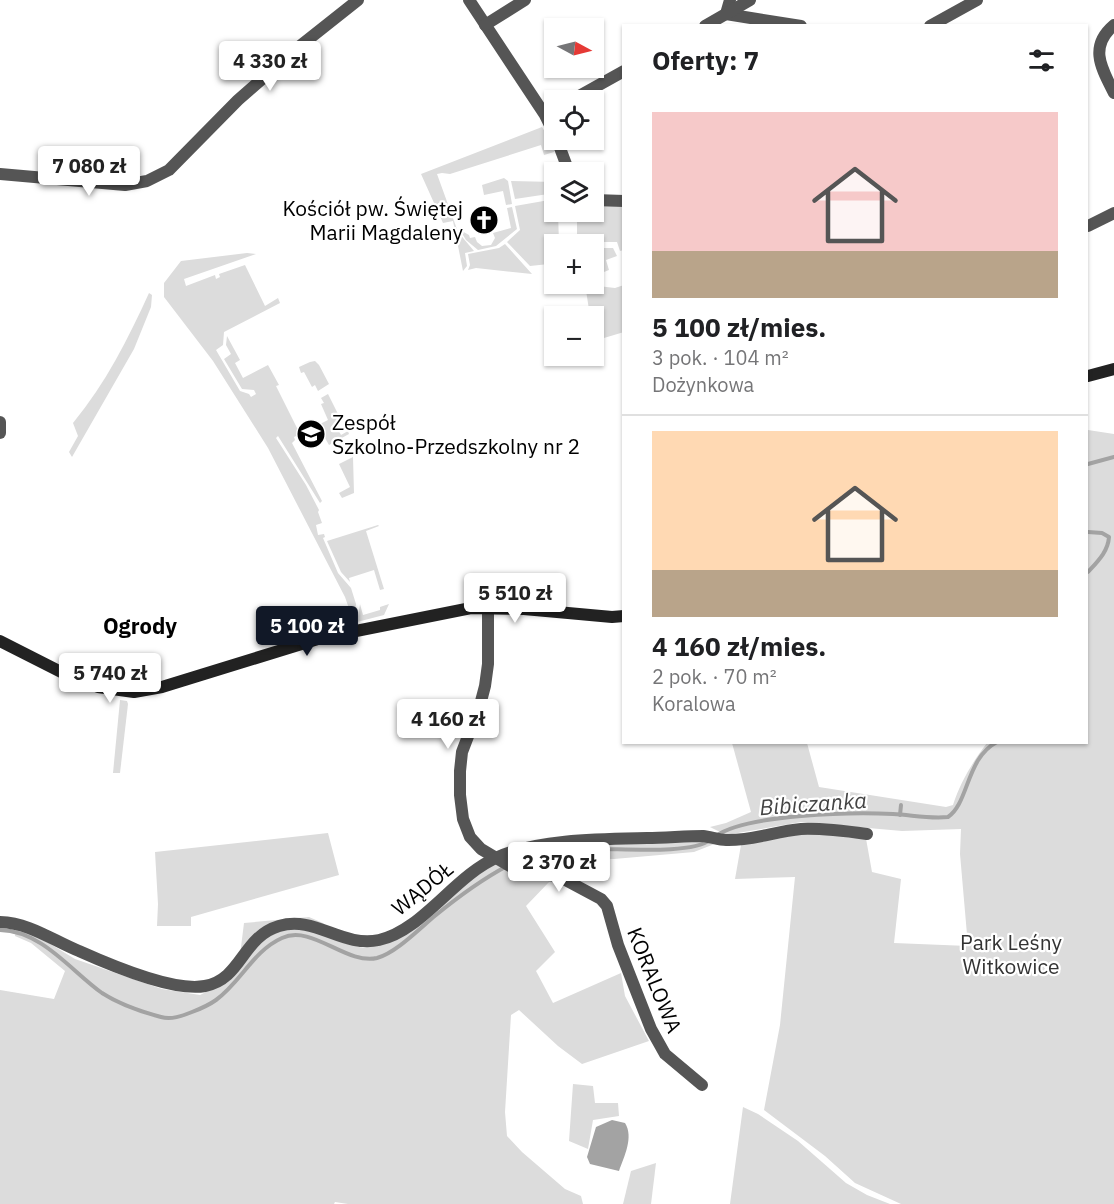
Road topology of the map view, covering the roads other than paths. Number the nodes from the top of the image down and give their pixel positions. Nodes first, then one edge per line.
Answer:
1 (358, 0) edge
2 (469, 0) edge
3 (525, 0) edge
4 (730, 0) edge
5 (750, 0) edge
6 (977, 0) edge
7 (726, 14) junction
8 (708, 24) edge
9 (788, 24) edge
10 (934, 24) edge
11 (486, 25) junction
12 (1114, 25) edge
13 (622, 72) edge
14 (590, 90) edge
15 (1114, 93) edge
16 (544, 105) edge
17 (0, 174) edge
18 (604, 200) edge
19 (622, 201) edge
20 (1114, 213) edge
21 (1088, 226) edge
22 (1114, 369) edge
23 (1088, 376) edge
24 (0, 422) edge
25 (0, 433) edge
26 (488, 608) junction
27 (622, 616) edge
28 (0, 641) edge
29 (867, 834) dead end
30 (500, 859) junction
31 (0, 922) edge
32 (702, 1085) dead end

1 - 17 street
2 - 11 street
3 - 11 street
4 - 7 street
5 - 7 street
6 - 10 street
7 - 8 street
7 - 9 street
11 - 16 street
12 - 15 street
13 - 14 street
18 - 19 street
20 - 21 street
22 - 23 street
24 - 25 street
26 - 27 street
26 - 28 street
26 - 30 street, KORALOWA
29 - 30 street, WĄDÓŁ
30 - 31 street, WĄDÓŁ
30 - 32 street, KORALOWA

